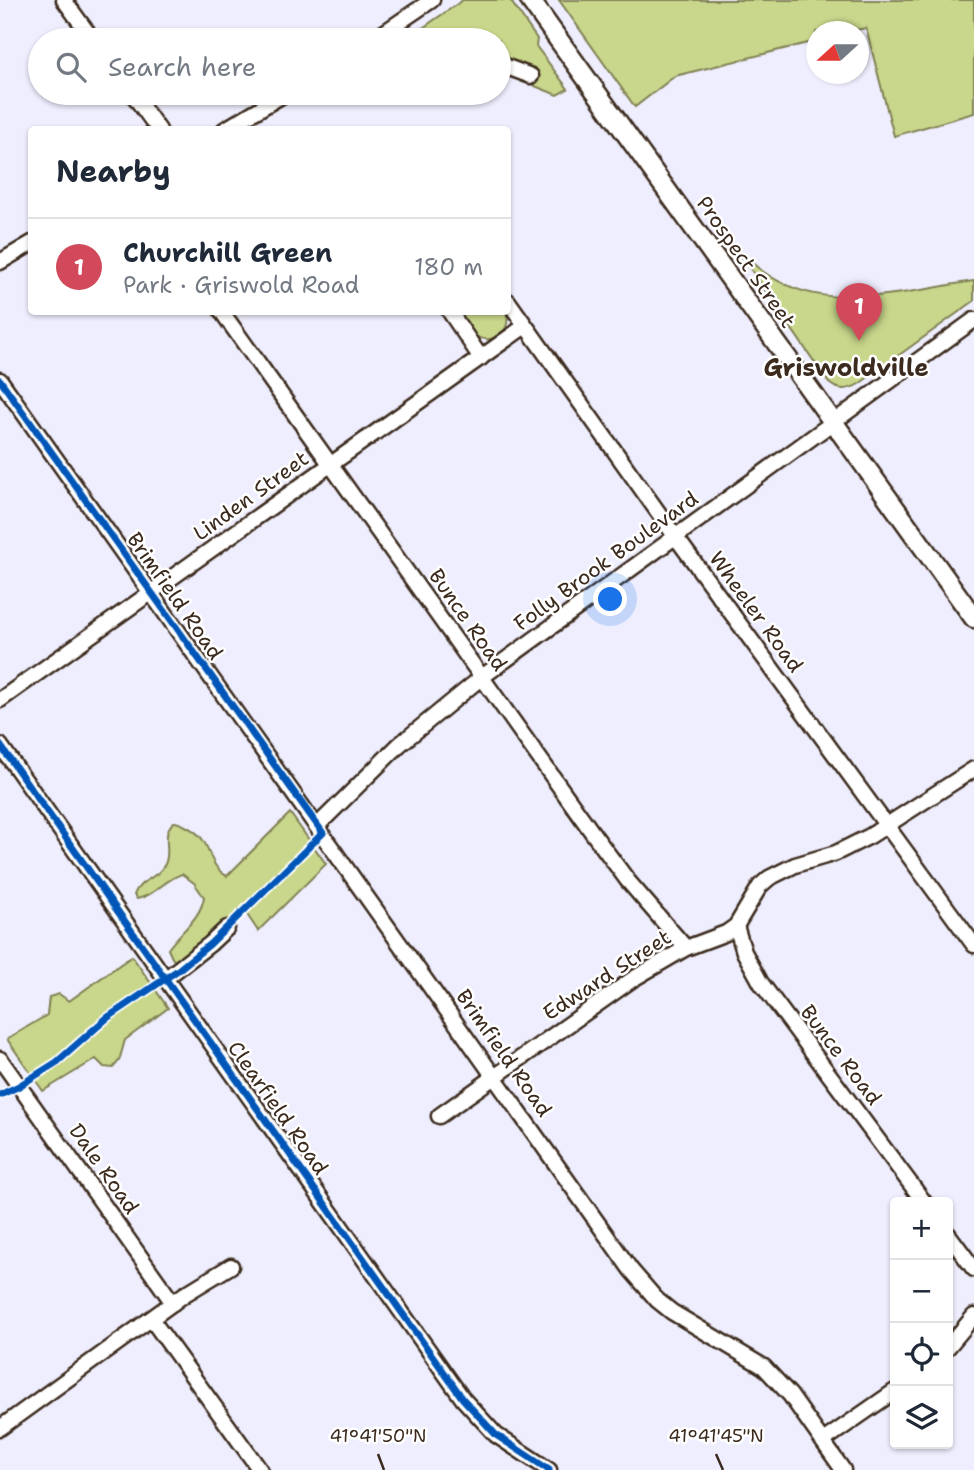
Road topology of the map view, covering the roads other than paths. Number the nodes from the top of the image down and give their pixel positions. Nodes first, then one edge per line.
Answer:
1 (64, 0) edge
2 (432, 0) edge
3 (530, 0) edge
4 (84, 28) edge
5 (395, 28) edge
6 (511, 68) edge
7 (531, 76) dead end
8 (141, 105) edge
9 (266, 105) edge
10 (156, 126) edge
11 (231, 126) edge
12 (28, 245) edge
13 (0, 262) edge
14 (511, 305) edge
15 (224, 315) edge
16 (452, 315) edge
17 (974, 320) edge
18 (526, 326) junction
19 (481, 358) junction
20 (0, 380) edge
21 (832, 423) junction
22 (331, 464) junction
23 (675, 536) junction
24 (151, 593) junction
25 (974, 618) edge
26 (482, 677) junction
27 (0, 700) edge
28 (0, 745) edge
29 (974, 769) edge
30 (317, 826) junction
31 (886, 826) junction
32 (736, 926) junction
33 (227, 928) dead end
34 (974, 945) edge
35 (687, 948) junction
36 (165, 979) junction
37 (0, 1059) edge
38 (495, 1076) junction
39 (439, 1116) dead end
40 (920, 1197) edge
41 (953, 1241) edge
42 (230, 1266) dead end
43 (974, 1269) edge
44 (173, 1303) junction
45 (974, 1317) edge
46 (152, 1320) junction
47 (953, 1341) edge
48 (890, 1394) edge
49 (0, 1428) edge
50 (823, 1441) junction
51 (260, 1470) edge
52 (549, 1470) edge
53 (843, 1470) edge

1 - 4 street
2 - 5 street
3 - 21 main road, Prospect Street
6 - 7 street
8 - 10 street
9 - 11 street
12 - 13 street
14 - 18 street, Wheeler Road
15 - 22 street, Bunce Road
16 - 19 street
17 - 21 street, Folly Brook Boulevard
18 - 19 street, Linden Street
18 - 23 street, Wheeler Road
19 - 22 street, Linden Street
20 - 24 street, Brimfield Road
21 - 23 street, Folly Brook Boulevard
21 - 25 main road, Prospect Street
22 - 24 street, Linden Street
22 - 26 street, Bunce Road
23 - 26 street, Folly Brook Boulevard
23 - 31 street, Wheeler Road
24 - 27 street, Linden Street
24 - 30 street, Brimfield Road
26 - 30 street, Folly Brook Boulevard
26 - 35 street, Bunce Road
28 - 36 street, Clearfield Road
29 - 31 street
30 - 38 street, Brimfield Road
31 - 32 street
31 - 34 street, Wheeler Road
32 - 35 street, Edward Street
32 - 40 street, Bunce Road
33 - 36 street
35 - 38 street, Edward Street
36 - 52 street, Clearfield Road
37 - 44 street, Dale Road
38 - 39 street, Edward Street
38 - 50 street, Brimfield Road
41 - 43 street
42 - 44 street
44 - 46 street
45 - 47 street
46 - 49 street
46 - 51 street
48 - 50 street
50 - 53 street, Brimfield Road

